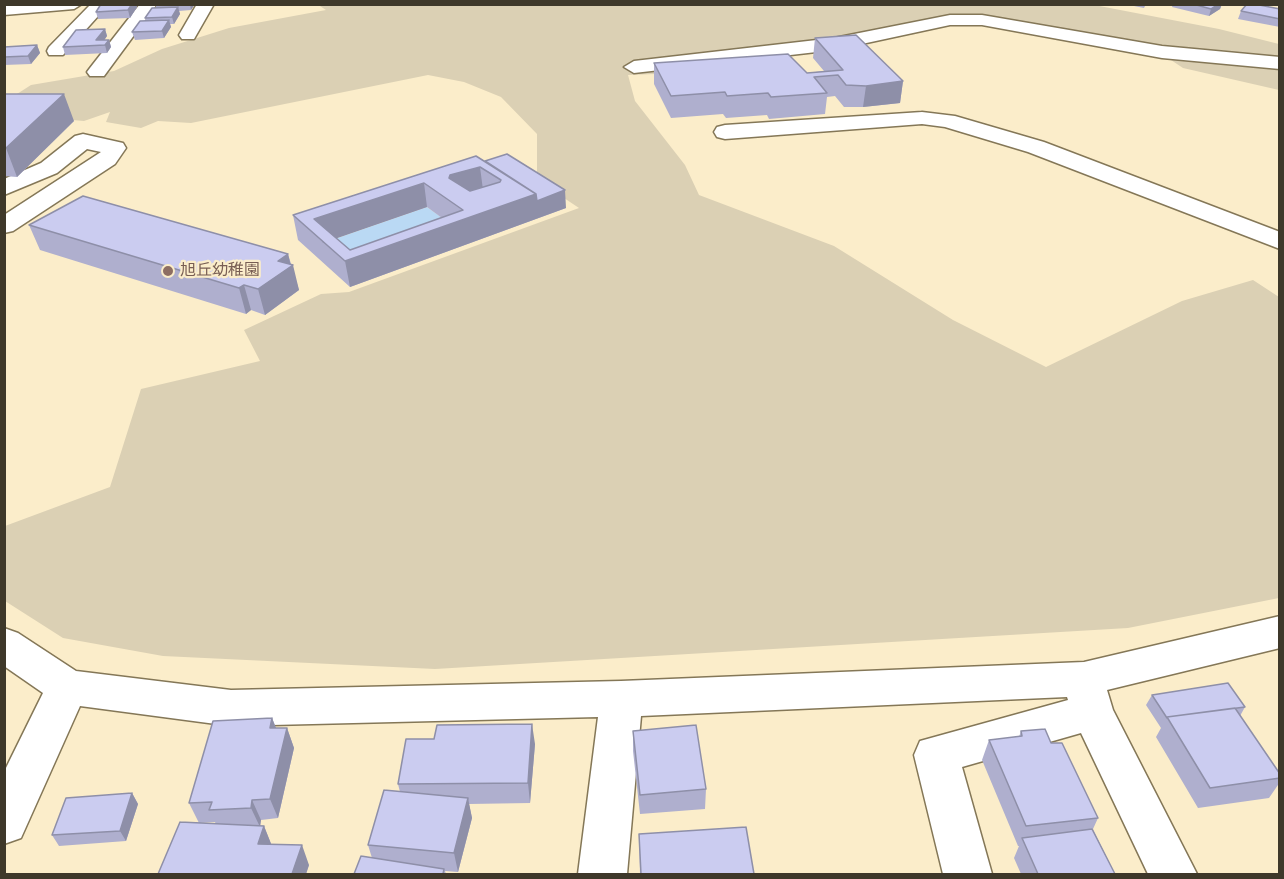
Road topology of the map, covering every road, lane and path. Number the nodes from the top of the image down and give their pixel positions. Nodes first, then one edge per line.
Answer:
1 (74, 4) edge
2 (101, 4) edge
3 (150, 4) edge
4 (206, 4) edge
5 (5, 10) edge
6 (188, 35) dead end
7 (56, 51) dead end
8 (1280, 63) edge
9 (634, 67) dead end
10 (98, 72) dead end
11 (725, 132) dead end
12 (4, 188) edge
13 (4, 226) edge
14 (1280, 241) edge
15 (1280, 632) edge
16 (4, 644) edge
17 (67, 687) junction
18 (1088, 695) junction
19 (621, 699) junction
20 (4, 823) edge
21 (603, 874) edge
22 (967, 874) edge
23 (1173, 874) edge

1 - 5 street
2 - 7 street
3 - 10 street
4 - 6 street
8 - 9 street
11 - 14 street
12 - 13 street
15 - 18 street
16 - 17 street
17 - 19 street
17 - 20 street
18 - 19 street
18 - 22 street
18 - 23 street
19 - 21 street

